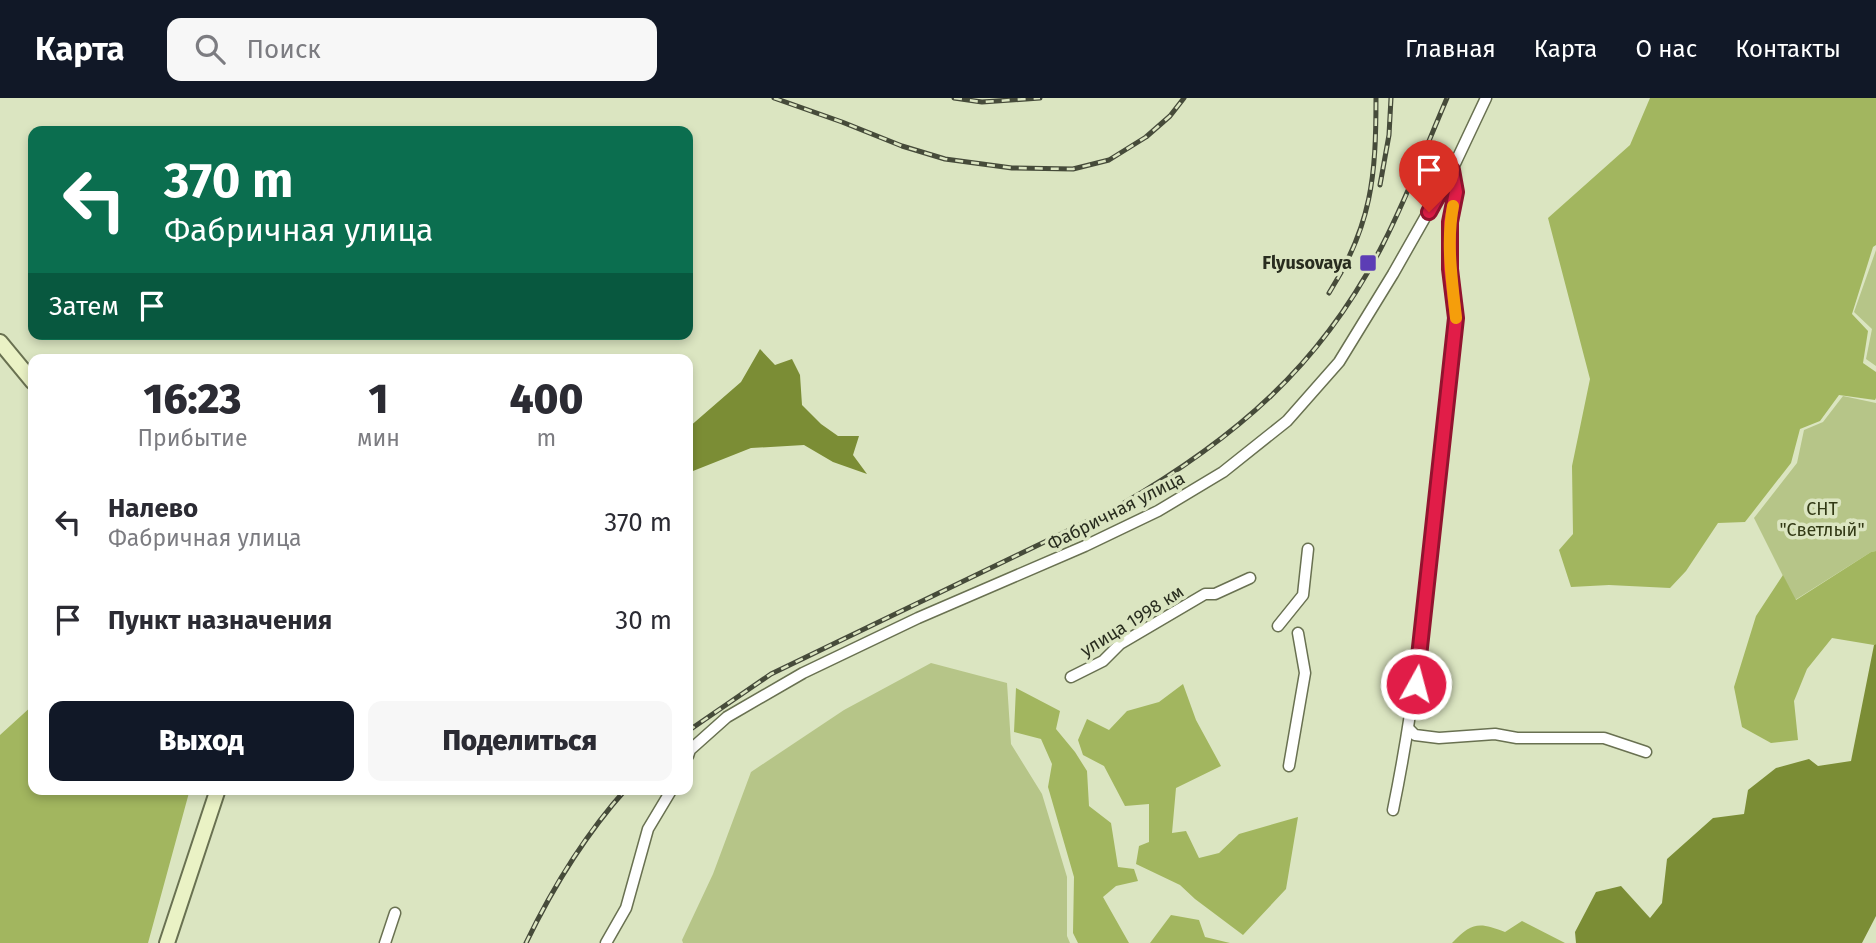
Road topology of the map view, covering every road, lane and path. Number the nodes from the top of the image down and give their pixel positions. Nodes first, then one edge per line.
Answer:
1 (1486, 98) edge
2 (1452, 170) junction
3 (0, 342) edge
4 (28, 376) edge
5 (1307, 549) dead end
6 (1250, 578) dead end
7 (1278, 626) dead end
8 (1298, 634) dead end
9 (1071, 677) dead end
10 (1409, 729) junction
11 (693, 747) edge
12 (1646, 752) dead end
13 (1289, 765) dead end
14 (216, 795) edge
15 (669, 795) edge
16 (1393, 810) dead end
17 (395, 913) dead end
18 (167, 943) edge
19 (385, 943) edge
20 (606, 943) edge

1 - 2 street, Фабричная улица
2 - 10 street
2 - 11 street, Фабричная улица
3 - 4 street
5 - 7 street
6 - 9 street, улица 1998 км
8 - 13 street
10 - 12 street
10 - 16 street
14 - 18 street
15 - 20 street
17 - 19 street

